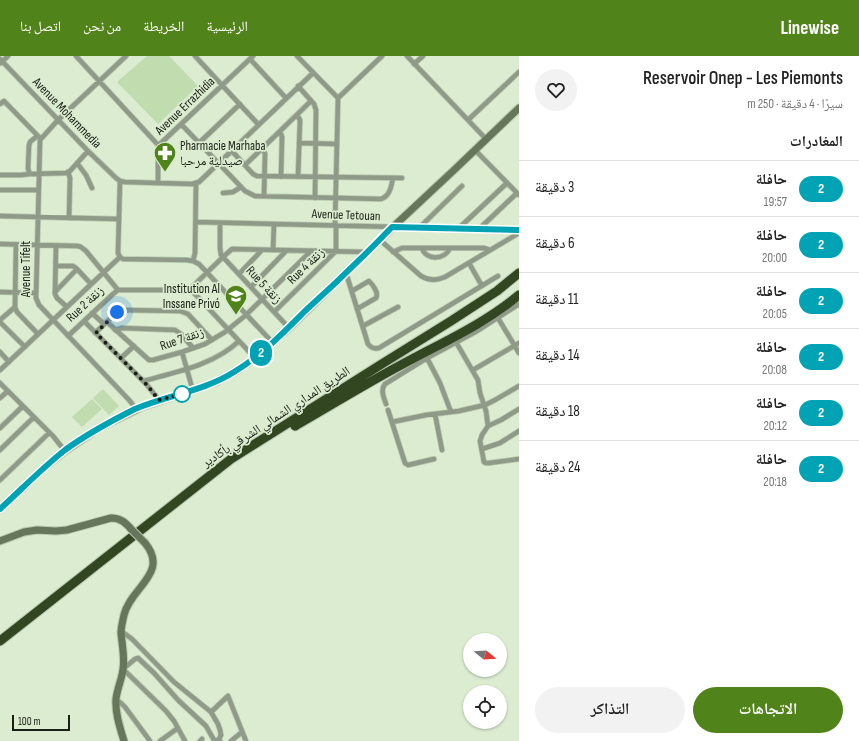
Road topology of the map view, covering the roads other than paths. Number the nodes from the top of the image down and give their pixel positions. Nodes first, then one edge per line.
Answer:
1 (8, 56) edge
2 (76, 56) edge
3 (126, 56) edge
4 (195, 56) edge
5 (297, 56) edge
6 (382, 56) edge
7 (407, 56) edge
8 (423, 56) edge
9 (251, 57) edge
10 (1, 62) edge
11 (414, 64) junction
12 (519, 72) edge
13 (313, 73) junction
14 (99, 81) junction
15 (222, 85) junction
16 (298, 86) junction
17 (286, 98) junction
18 (338, 98) junction
19 (311, 101) junction
20 (0, 104) edge
21 (240, 104) junction
22 (519, 108) edge
23 (297, 115) junction
24 (58, 120) junction
25 (468, 120) junction
26 (181, 124) junction
27 (258, 124) junction
28 (279, 132) junction
29 (39, 137) junction
30 (486, 139) junction
31 (199, 143) junction
32 (299, 143) junction
33 (316, 143) junction
34 (336, 144) junction
35 (159, 146) junction
36 (262, 149) junction
37 (232, 150) junction
38 (475, 150) junction
39 (88, 151) junction
40 (77, 163) junction
41 (218, 163) junction
42 (245, 165) junction
43 (68, 172) junction
44 (30, 174) junction
45 (39, 174) junction
46 (0, 175) edge
47 (265, 176) junction
48 (281, 177) junction
49 (298, 177) junction
50 (315, 177) junction
51 (336, 177) junction
52 (393, 178) junction
53 (402, 178) dead end
54 (120, 181) junction
55 (158, 183) junction
56 (196, 183) junction
57 (507, 183) junction
58 (462, 186) dead end
59 (240, 187) junction
60 (92, 188) dead end
61 (0, 190) edge
62 (38, 190) junction
63 (223, 193) dead end
64 (518, 194) edge
65 (264, 196) junction
66 (315, 198) junction
67 (335, 198) junction
68 (0, 216) edge
69 (38, 217) junction
70 (69, 218) junction
71 (118, 219) junction
72 (196, 222) junction
73 (220, 222) junction
74 (274, 224) junction
75 (335, 226) junction
76 (392, 227) junction
77 (419, 228) junction
78 (459, 228) junction
79 (479, 229) junction
80 (519, 230) edge
81 (519, 233) edge
82 (380, 240) junction
83 (0, 244) edge
84 (16, 245) junction
85 (37, 245) junction
86 (56, 246) junction
87 (422, 248) junction
88 (450, 248) junction
89 (262, 250) junction
90 (273, 250) junction
91 (490, 250) junction
92 (286, 251) junction
93 (311, 251) junction
94 (336, 252) junction
95 (368, 252) junction
96 (393, 252) junction
97 (120, 257) junction
98 (223, 257) junction
99 (193, 261) junction
100 (469, 263) junction
101 (56, 266) junction
102 (77, 269) junction
103 (104, 272) junction
104 (206, 272) junction
105 (346, 273) junction
106 (519, 273) edge
107 (239, 274) junction
108 (498, 276) dead end
109 (91, 284) junction
110 (482, 286) junction
111 (251, 287) junction
112 (118, 290) junction
113 (189, 290) junction
114 (352, 291) junction
115 (0, 292) edge
116 (15, 292) junction
117 (55, 292) junction
118 (36, 293) junction
119 (519, 295) edge
120 (262, 299) junction
121 (519, 304) edge
122 (15, 307) junction
123 (67, 307) junction
124 (398, 307) dead end
125 (357, 309) junction
126 (274, 312) junction
127 (92, 313) junction
128 (246, 315) junction
129 (498, 318) junction
130 (53, 320) junction
131 (0, 321) edge
132 (84, 321) junction
133 (106, 323) junction
134 (363, 326) junction
135 (289, 328) junction
136 (229, 329) junction
137 (115, 330) junction
138 (96, 333) junction
139 (38, 334) junction
140 (68, 336) junction
141 (212, 340) junction
142 (239, 341) junction
143 (456, 342) junction
144 (273, 343) junction
145 (517, 344) edge
146 (134, 346) junction
147 (25, 347) junction
148 (193, 348) junction
149 (0, 352) edge
150 (182, 352) junction
151 (519, 353) edge
152 (121, 358) junction
153 (255, 358) junction
154 (427, 358) junction
155 (9, 362) junction
156 (186, 368) junction
157 (0, 370) edge
158 (473, 370) junction
159 (143, 381) junction
160 (0, 383) edge
161 (519, 386) edge
162 (193, 390) junction
163 (8, 391) junction
164 (0, 398) edge
165 (159, 400) junction
166 (386, 404) dead end
167 (485, 405) junction
168 (23, 406) junction
169 (136, 409) junction
170 (519, 409) edge
171 (388, 410) dead end
172 (451, 412) junction
173 (435, 414) junction
174 (34, 417) junction
175 (392, 422) junction
176 (488, 426) junction
177 (0, 428) edge
178 (519, 431) edge
179 (49, 433) junction
180 (482, 449) junction
181 (0, 450) edge
182 (442, 450) dead end
183 (64, 451) junction
184 (434, 459) dead end
185 (519, 459) edge
186 (0, 480) edge
187 (2, 505) edge
188 (0, 542) edge
189 (121, 630) junction
190 (0, 641) edge
191 (0, 648) edge
192 (123, 669) junction
193 (116, 700) junction
194 (211, 712) junction
195 (178, 728) junction
196 (242, 732) junction
197 (124, 741) edge
198 (150, 741) edge
199 (160, 741) edge
200 (185, 741) edge
201 (217, 741) edge
202 (231, 741) edge
203 (246, 741) edge

1 - 10 street
2 - 14 street
3 - 14 street
4 - 15 street
5 - 13 street
6 - 18 street
7 - 11 street
8 - 11 street
9 - 15 street, Avenue Errazhidia
9 - 17 street
10 - 24 street, Avenue Mohammedia
11 - 25 street
12 - 25 street
13 - 16 street
13 - 18 street
14 - 24 street
14 - 35 street
15 - 21 street
15 - 26 street, Avenue Errazhidia
16 - 17 street
16 - 19 street
17 - 27 street
18 - 34 street
19 - 23 street
19 - 33 street
20 - 29 street
21 - 27 street
21 - 31 street
22 - 30 street
23 - 28 street
23 - 32 street
24 - 29 street
24 - 39 street, Avenue Mohammedia
25 - 30 street
26 - 31 street
26 - 35 street, Avenue Errazhidia
27 - 37 street
28 - 36 street
28 - 48 street
29 - 44 street
29 - 45 street, Avenue Tifelt
30 - 38 street
31 - 41 street
32 - 33 street
32 - 49 street
33 - 34 street
33 - 50 street
34 - 51 street
35 - 55 street, Avenue Errazhidia
36 - 42 street
36 - 47 street
37 - 41 street
37 - 42 street
38 - 57 street
38 - 76 street
39 - 40 street
39 - 54 street, Avenue Mohammedia
40 - 43 street
40 - 60 street
41 - 56 street
41 - 59 street
42 - 47 street
43 - 45 street
43 - 70 street
44 - 45 street
44 - 46 street
45 - 62 street, Avenue Tifelt
47 - 48 street
47 - 65 street
48 - 49 street
49 - 50 street
50 - 51 street
50 - 66 street
51 - 52 street
51 - 67 street
52 - 53 street
52 - 67 street
54 - 55 street
54 - 71 street
55 - 56 street
56 - 72 street
57 - 64 street
57 - 78 street
58 - 77 street
59 - 63 street
59 - 65 street
61 - 62 street
62 - 69 street, Avenue Tifelt
64 - 79 street
65 - 66 street
66 - 67 street
67 - 75 street
68 - 69 street
69 - 70 street
69 - 85 street, Avenue Tifelt
70 - 71 street
71 - 97 street
72 - 73 street, Avenue Tetouan
72 - 99 street
73 - 74 street, Avenue Tetouan
73 - 98 street
74 - 75 street, Avenue Tetouan
74 - 90 street
75 - 76 street, Avenue Tetouan
75 - 94 street
76 - 77 street, Avenue Tetouan
76 - 82 street
77 - 78 street, Avenue Tetouan
78 - 79 street, Avenue Tetouan
79 - 80 street, Avenue Tetouan
81 - 91 street
82 - 95 street
82 - 96 street
83 - 84 street
84 - 85 street
84 - 116 street
85 - 86 street
85 - 118 street, Avenue Tifelt
86 - 101 street
86 - 103 street, Rue 2 زنقة
87 - 88 street
87 - 88 street
87 - 96 street
88 - 91 street
89 - 90 street
89 - 98 street
89 - 107 street
90 - 92 street
91 - 100 street
92 - 93 street
92 - 111 street
93 - 94 street
93 - 120 street, Rue 7 زنقة
94 - 95 street
94 - 126 street, Rue 4 زنقة
95 - 105 street
96 - 100 street
97 - 99 street
97 - 103 street
98 - 104 street
98 - 107 street, Rue 5 زنقة
99 - 104 street
100 - 110 street
101 - 102 street
101 - 117 street
102 - 109 street
102 - 117 street
103 - 109 street
103 - 112 street, Rue 2 زنقة
104 - 113 street
104 - 128 street
105 - 114 street
105 - 135 street
106 - 190 highway, الطريق المداري الشمالي الشرقي بأكادير
107 - 111 street, Rue 5 زنقة
108 - 110 street
109 - 123 street
110 - 134 street
111 - 120 street, Rue 5 زنقة
112 - 113 street, Rue 2 زنقة
112 - 127 street, Rue 2 زنقة
113 - 136 street
114 - 125 street
114 - 125 street
115 - 116 street
116 - 118 street
116 - 122 street
117 - 123 street
118 - 130 street, Avenue Tifelt
119 - 191 highway, الطريق المداري الشمالي الشرقي بأكادير
120 - 126 street, Rue 5 زنقة
120 - 128 street, Rue 7 زنقة
121 - 129 street
122 - 131 street
122 - 139 street
123 - 130 street
124 - 134 street
125 - 134 street
126 - 135 street, Rue 5 زنقة
127 - 132 street, Rue 2 زنقة
127 - 133 street, Rue 7 زنقة
128 - 136 street, Rue 7 زنقة
128 - 144 street
129 - 143 street
129 - 145 street
130 - 139 street
130 - 140 street, Avenue Tifelt
131 - 147 street
132 - 138 street
132 - 140 street, Rue 2 زنقة
133 - 137 street, Rue 7 زنقة
133 - 138 street
133 - 141 street
135 - 144 street
136 - 141 street, Rue 7 زنقة
136 - 142 street
137 - 146 street, Rue 7 زنقة
137 - 148 street
138 - 152 street
139 - 147 street
140 - 169 street, Avenue Tifelt
141 - 148 street, Rue 7 زنقة
142 - 153 street
142 - 156 street
143 - 154 street
143 - 158 street
144 - 153 street
145 - 151 street
145 - 158 street
146 - 150 street, Rue 7 زنقة
146 - 152 street
147 - 155 street
148 - 150 street, Rue 7 زنقة
149 - 155 street
150 - 156 street
152 - 159 street
153 - 162 street
154 - 166 street
154 - 172 street
155 - 157 street
156 - 159 street
156 - 162 street
158 - 167 street
159 - 165 street
160 - 163 street
161 - 167 street
162 - 165 street
163 - 164 street
163 - 168 street
165 - 169 street
167 - 172 street
167 - 176 street
168 - 174 street
168 - 177 street
169 - 183 street
170 - 176 street
171 - 175 street
172 - 173 street
173 - 175 street
173 - 182 street
174 - 179 street
174 - 181 street
175 - 184 street
176 - 180 street
178 - 180 street
179 - 183 street
179 - 186 street
180 - 185 street
183 - 187 street
188 - 189 street, bridge
189 - 192 street
189 - 194 street
192 - 193 street
192 - 195 street
192 - 201 street
193 - 197 street
193 - 198 street
194 - 196 street
194 - 201 street
195 - 199 street
195 - 200 street
196 - 202 street
196 - 203 street

